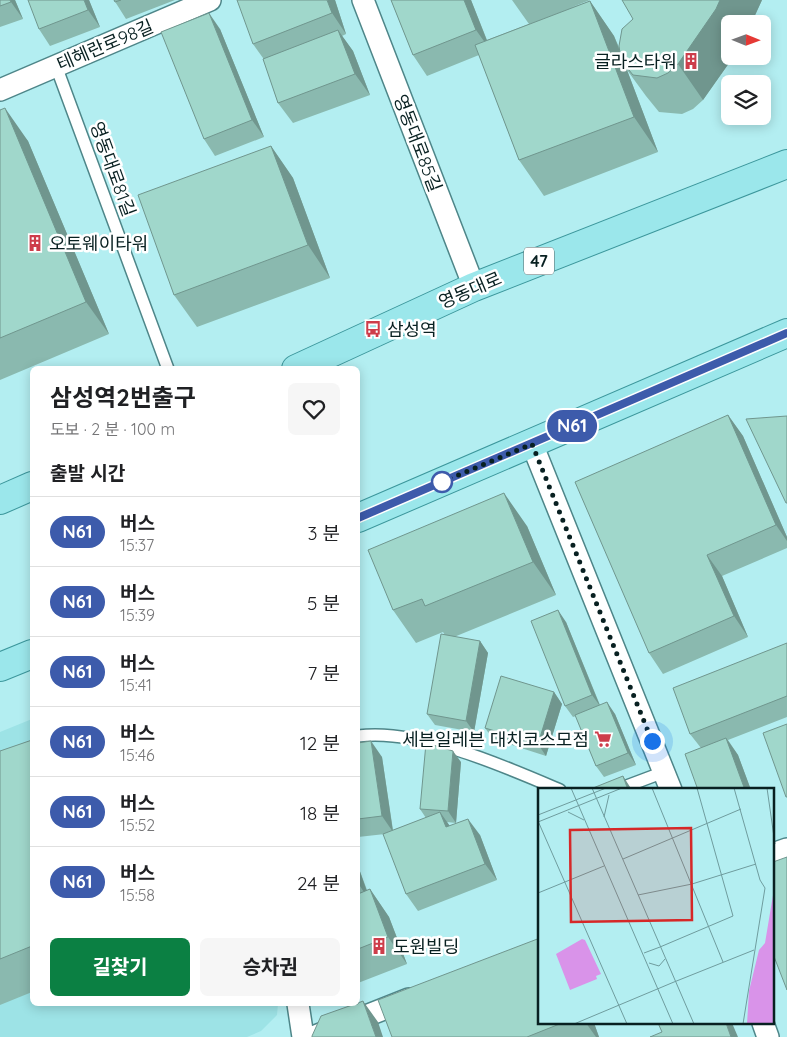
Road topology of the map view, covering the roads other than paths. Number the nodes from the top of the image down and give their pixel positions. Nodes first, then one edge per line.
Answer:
1 (210, 0) edge
2 (363, 0) edge
3 (56, 66) junction
4 (0, 90) edge
5 (787, 164) edge
6 (474, 287) junction
7 (787, 333) edge
8 (167, 366) edge
9 (303, 366) edge
10 (532, 444) junction
11 (30, 487) edge
12 (0, 500) edge
13 (360, 517) edge
14 (30, 655) edge
15 (0, 668) edge
16 (360, 736) edge
17 (668, 781) edge
18 (555, 788) edge
19 (628, 788) edge
20 (787, 849) edge
21 (774, 854) edge
22 (431, 990) edge
23 (298, 1006) edge
24 (763, 1024) edge
25 (304, 1037) edge
26 (314, 1037) edge
27 (768, 1037) edge

1 - 3 street, 테헤란로98길
2 - 6 street, 영동대로85길
3 - 4 street, 테헤란로98길
3 - 8 lane, 영동대로81길
5 - 6 main road, 영동대로 / 47
6 - 9 main road, 영동대로 / 47
7 - 10 main road
10 - 13 main road
10 - 17 street
11 - 12 main road
14 - 15 main road
16 - 18 lane
17 - 19 lane
20 - 21 street
22 - 26 street
23 - 25 street
24 - 27 street

